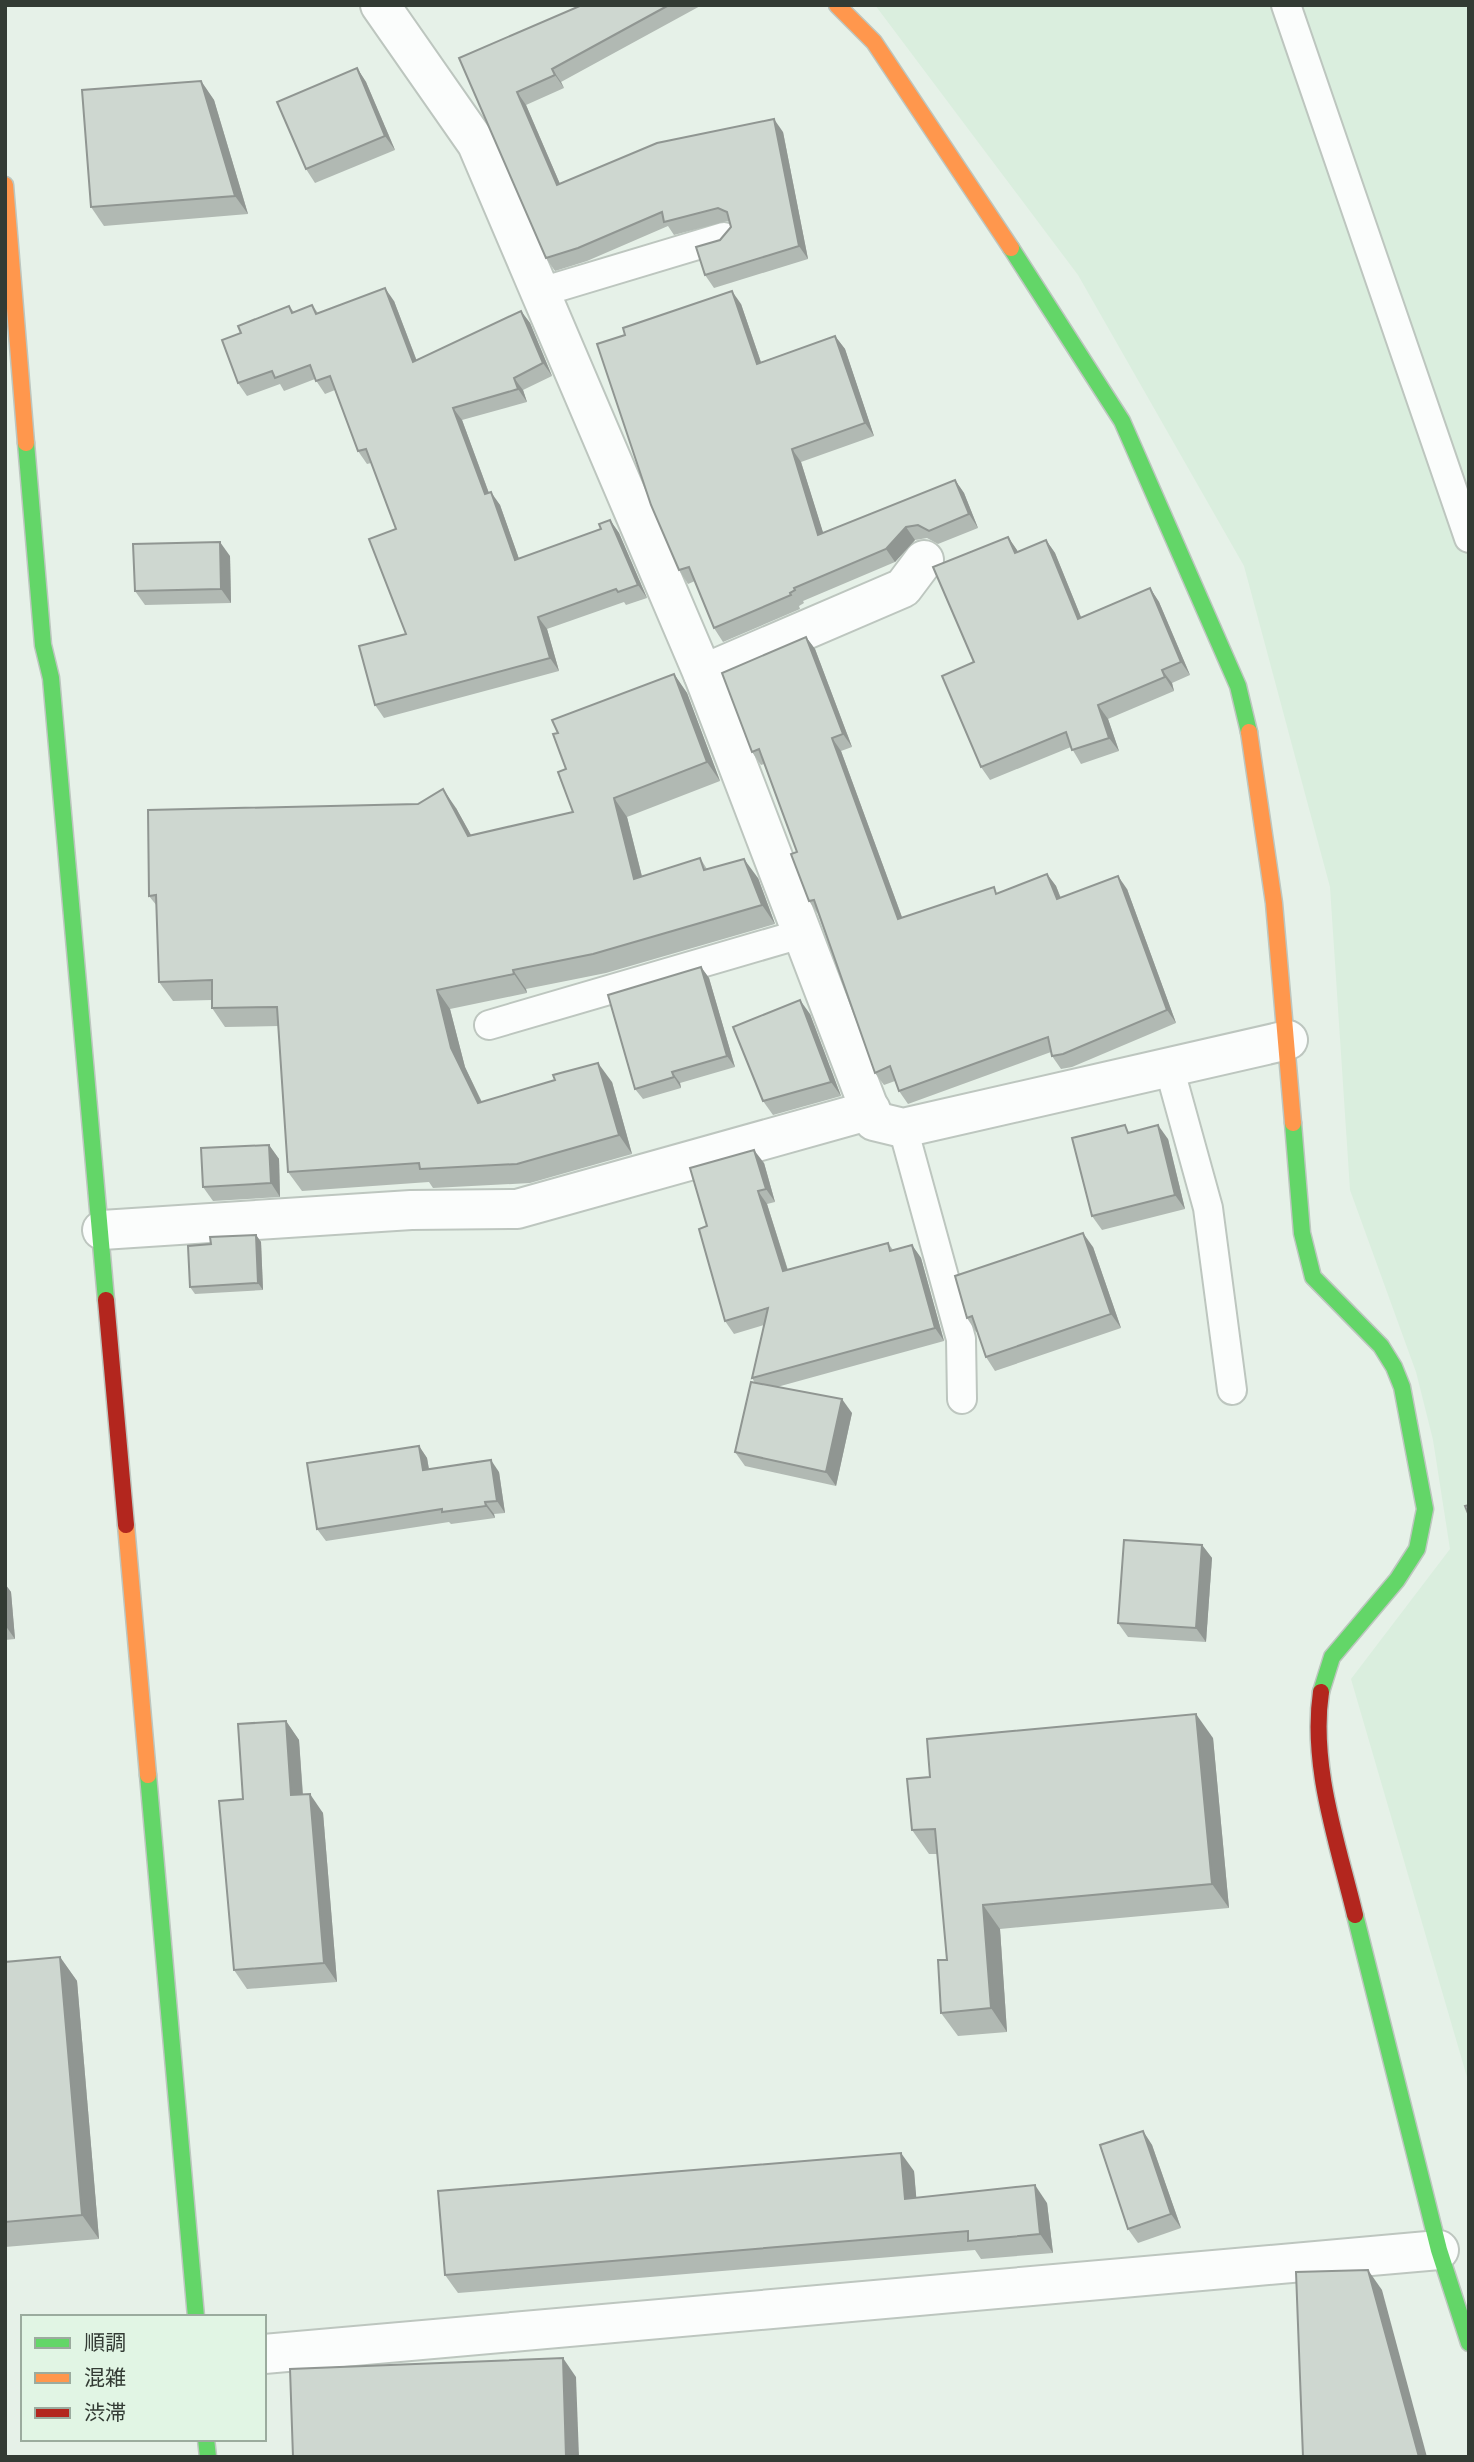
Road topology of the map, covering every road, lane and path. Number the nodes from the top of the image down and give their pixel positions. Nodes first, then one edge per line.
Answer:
1 (380, 5) edge
2 (837, 5) edge
3 (1286, 5) edge
4 (5, 185) edge
5 (724, 237) edge
6 (541, 292) junction
7 (1469, 538) edge
8 (924, 560) dead end
9 (704, 674) junction
10 (804, 933) junction
11 (489, 1025) dead end
12 (1288, 1040) junction
13 (1169, 1068) junction
14 (887, 1119) junction
15 (102, 1230) junction
16 (1232, 1391) dead end
17 (962, 1399) dead end
18 (1439, 2250) junction
19 (196, 2315) edge
20 (1469, 2343) edge
21 (266, 2354) edge

1 - 6 street
2 - 12 street
3 - 7 lane
4 - 15 street
5 - 6 lane
6 - 9 street
8 - 9 street
9 - 10 street
10 - 11 lane
10 - 14 street
12 - 13 street
12 - 18 street
13 - 14 street
13 - 16 lane
14 - 15 street
14 - 17 lane
15 - 19 street
18 - 20 street
18 - 21 street

